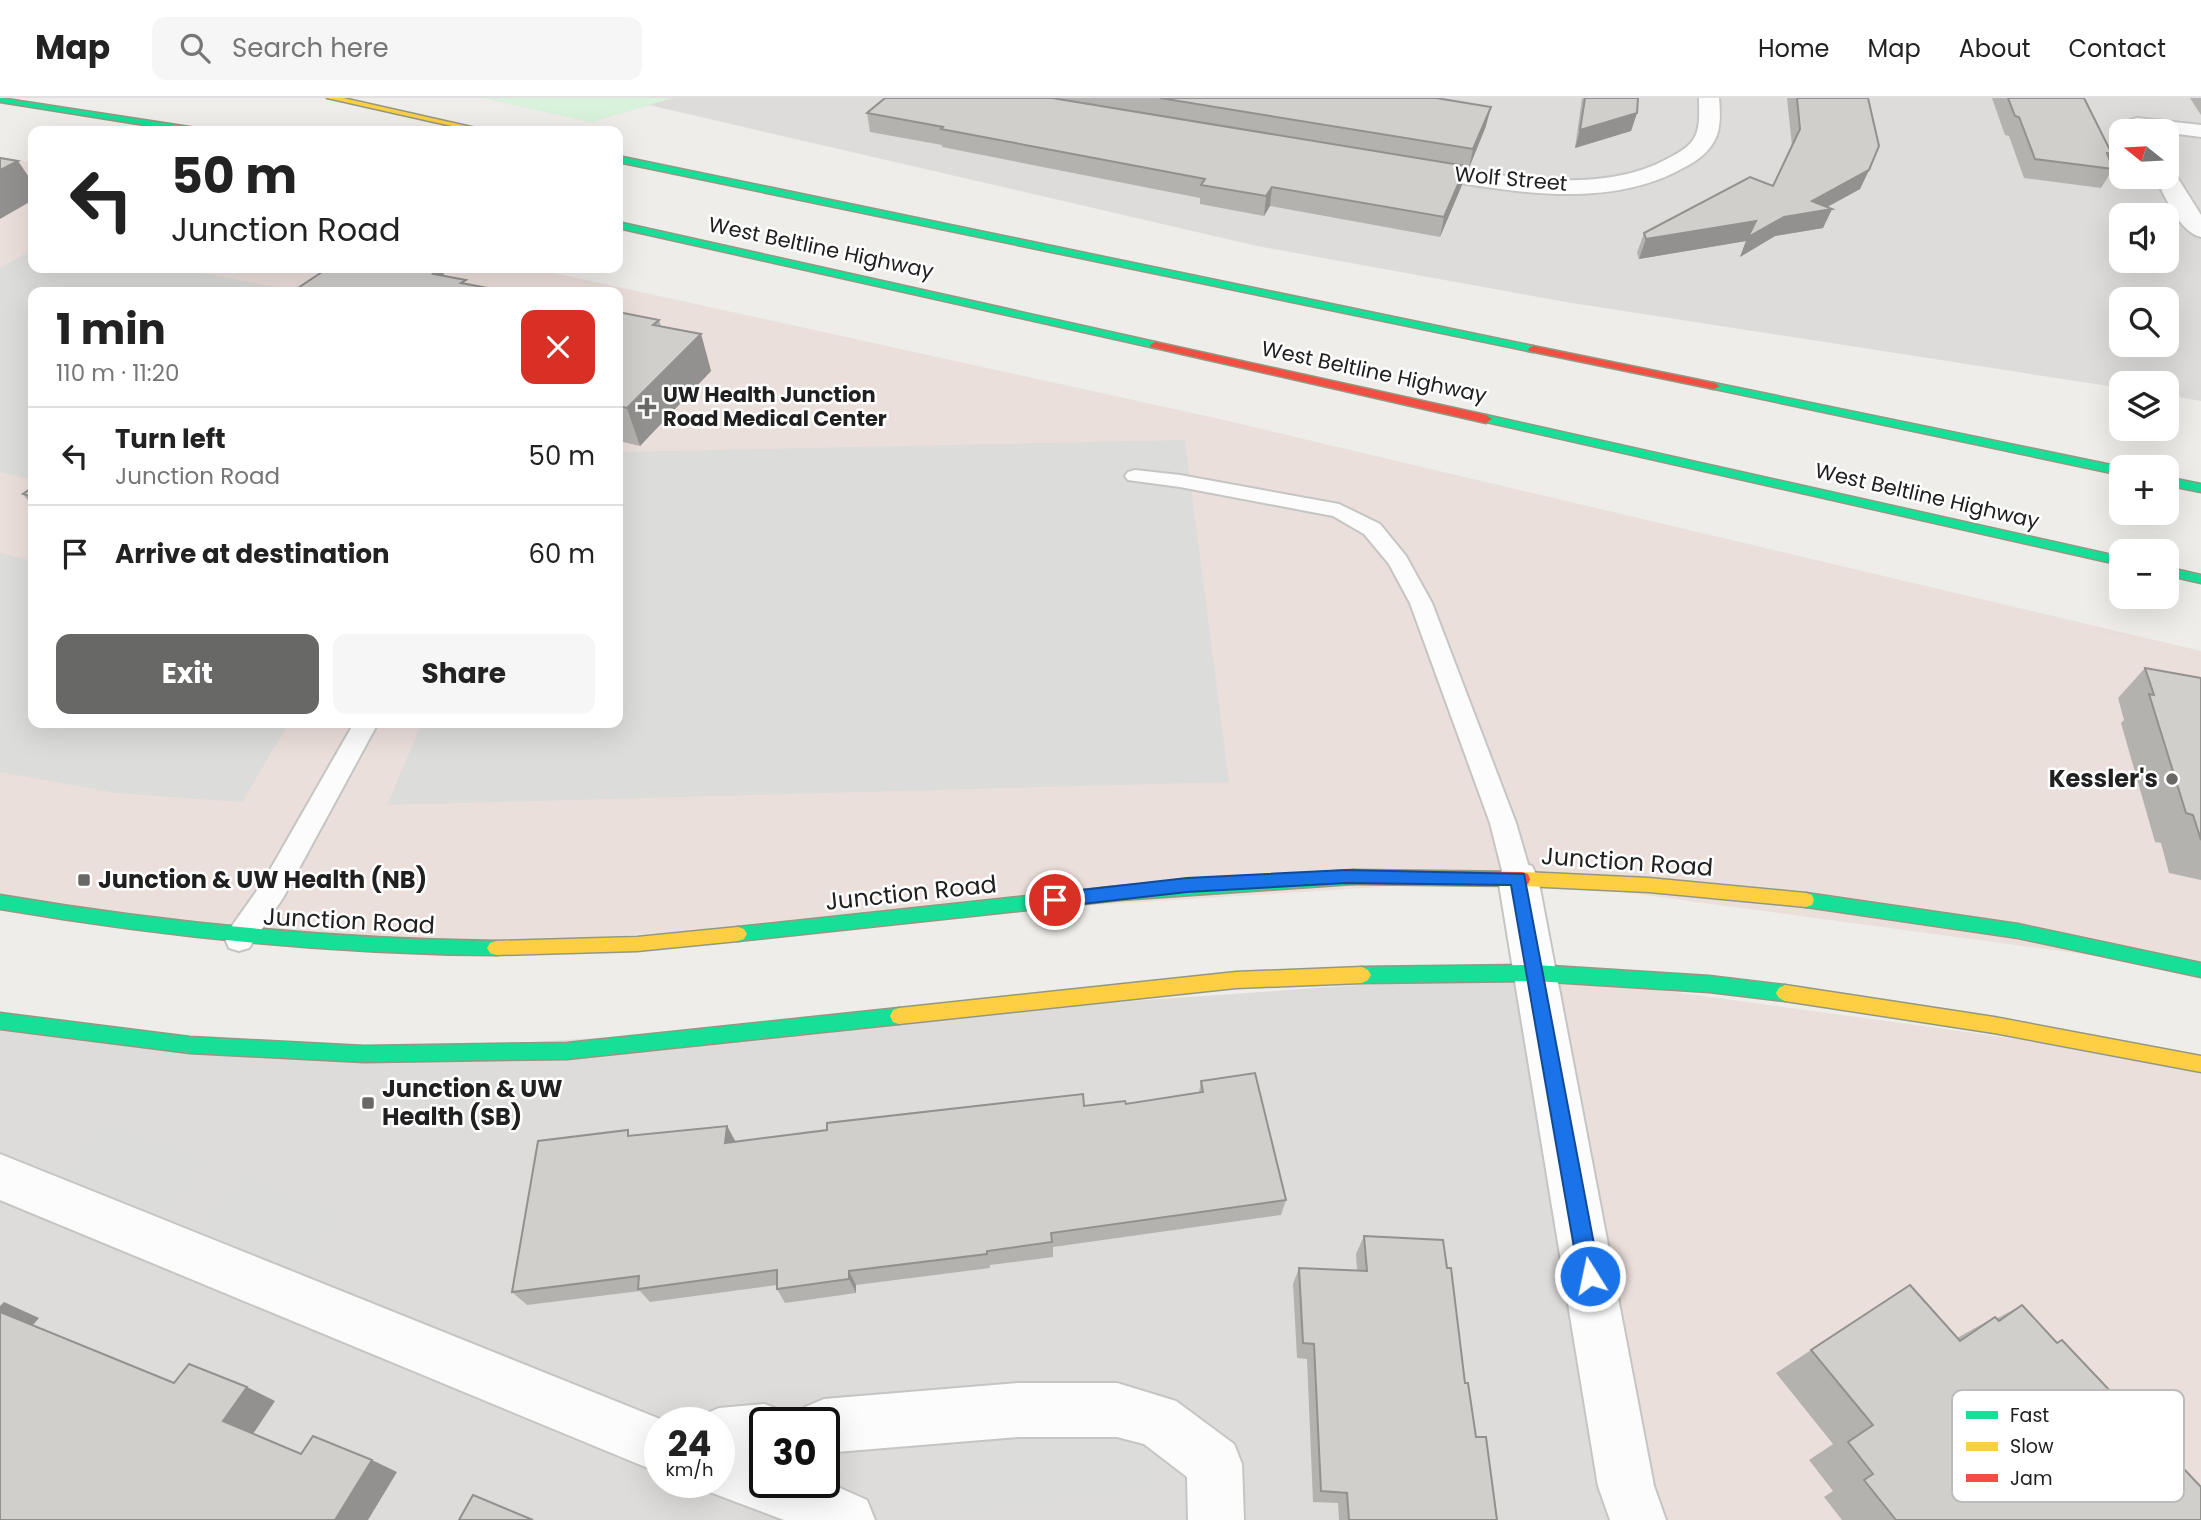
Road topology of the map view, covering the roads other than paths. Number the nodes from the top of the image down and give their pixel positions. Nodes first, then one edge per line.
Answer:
1 (56, 98) edge
2 (331, 98) edge
3 (0, 99) edge
4 (1708, 108) edge
5 (167, 126) edge
6 (176, 126) edge
7 (462, 126) edge
8 (2179, 128) edge
9 (2201, 131) edge
10 (623, 160) edge
11 (1388, 163) edge
12 (2173, 189) edge
13 (623, 226) edge
14 (2201, 230) edge
15 (2109, 469) edge
16 (1135, 476) dead end
17 (2179, 484) edge
18 (2201, 488) edge
19 (2109, 558) edge
20 (2179, 574) edge
21 (2201, 579) edge
22 (363, 728) edge
23 (1518, 878) junction
24 (0, 902) edge
25 (239, 939) junction
26 (2201, 970) edge
27 (1535, 973) junction
28 (0, 1020) edge
29 (2201, 1064) edge
30 (0, 1177) edge
31 (840, 1425) edge
32 (644, 1438) edge
33 (735, 1474) edge
34 (847, 1520) edge
35 (1216, 1520) edge
36 (1638, 1520) edge

1 - 6 main road
2 - 7 main road
3 - 5 main road
4 - 11 street, Wolf Street
8 - 9 street
10 - 15 main road, West Beltline Highway
12 - 14 street
13 - 19 main road, West Beltline Highway
16 - 23 lane
17 - 18 main road
20 - 21 main road
22 - 25 lane
23 - 25 main road, Junction Road
23 - 26 main road, Junction Road
23 - 27 street
24 - 25 main road, Junction Road
27 - 28 main road
27 - 29 main road
27 - 36 street
30 - 32 street
31 - 35 street
33 - 34 street

